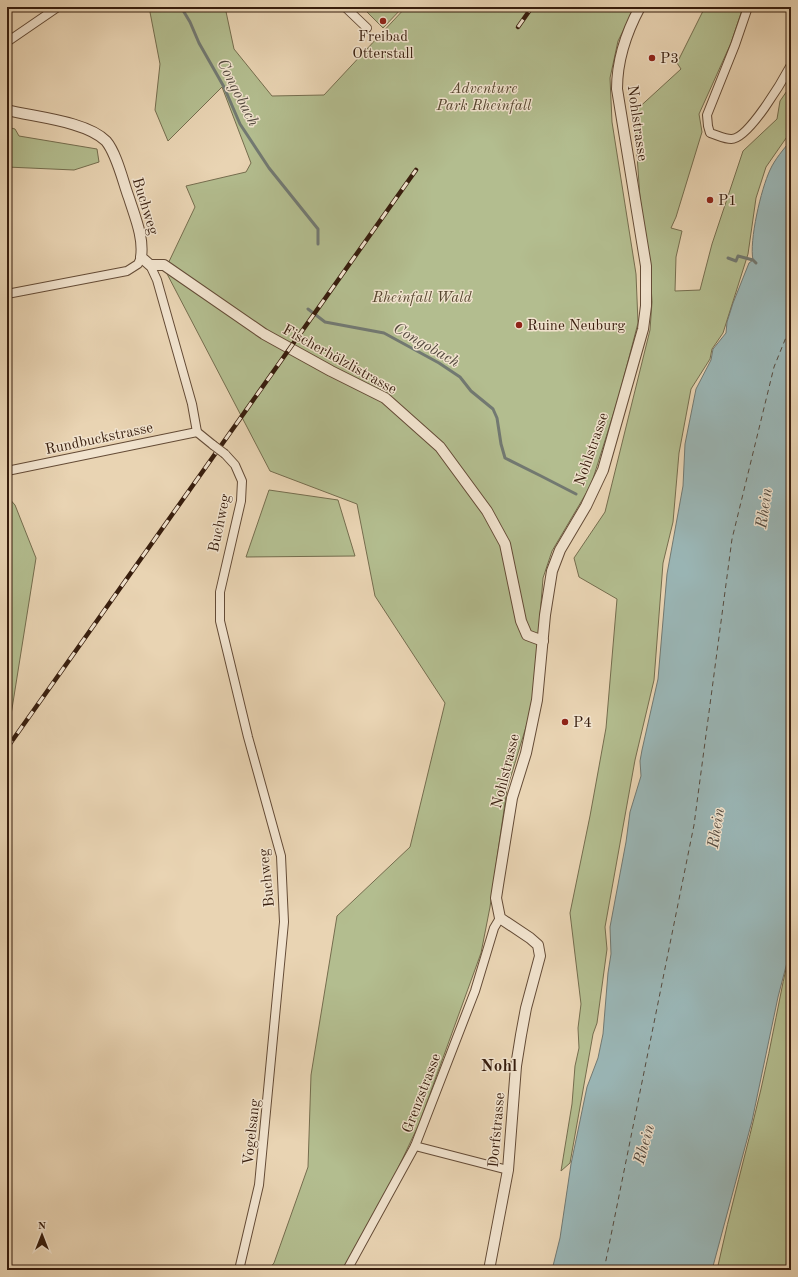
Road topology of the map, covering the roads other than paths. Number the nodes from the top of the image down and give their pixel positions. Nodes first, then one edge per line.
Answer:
1 (58, 7) edge
2 (345, 7) edge
3 (640, 7) edge
4 (748, 7) edge
5 (367, 28) dead end
6 (7, 42) edge
7 (791, 65) edge
8 (7, 110) edge
9 (141, 257) junction
10 (150, 265) junction
11 (7, 294) edge
12 (197, 432) junction
13 (7, 471) edge
14 (543, 641) junction
15 (500, 918) junction
16 (278, 994) joint
17 (415, 1146) junction
18 (508, 1170) junction
19 (239, 1270) edge
20 (347, 1270) edge
21 (489, 1270) edge

1 - 6 street
2 - 5 street
3 - 14 street, Nohlstrasse
4 - 7 street
8 - 9 street, Buchweg
9 - 10 street, Buchweg
9 - 11 street
10 - 12 street, Buchweg
10 - 14 street, Fischerhölzlistrasse
12 - 13 street, Rundbuckstrasse
12 - 16 street, Buchweg, bridge
14 - 15 street, Nohlstrasse
15 - 17 street, Grenzstrasse
15 - 18 street, Dorfstrasse
16 - 19 street, Vogelsang
17 - 18 street
17 - 20 street, Grenzstrasse
18 - 21 street, Dorfstrasse

